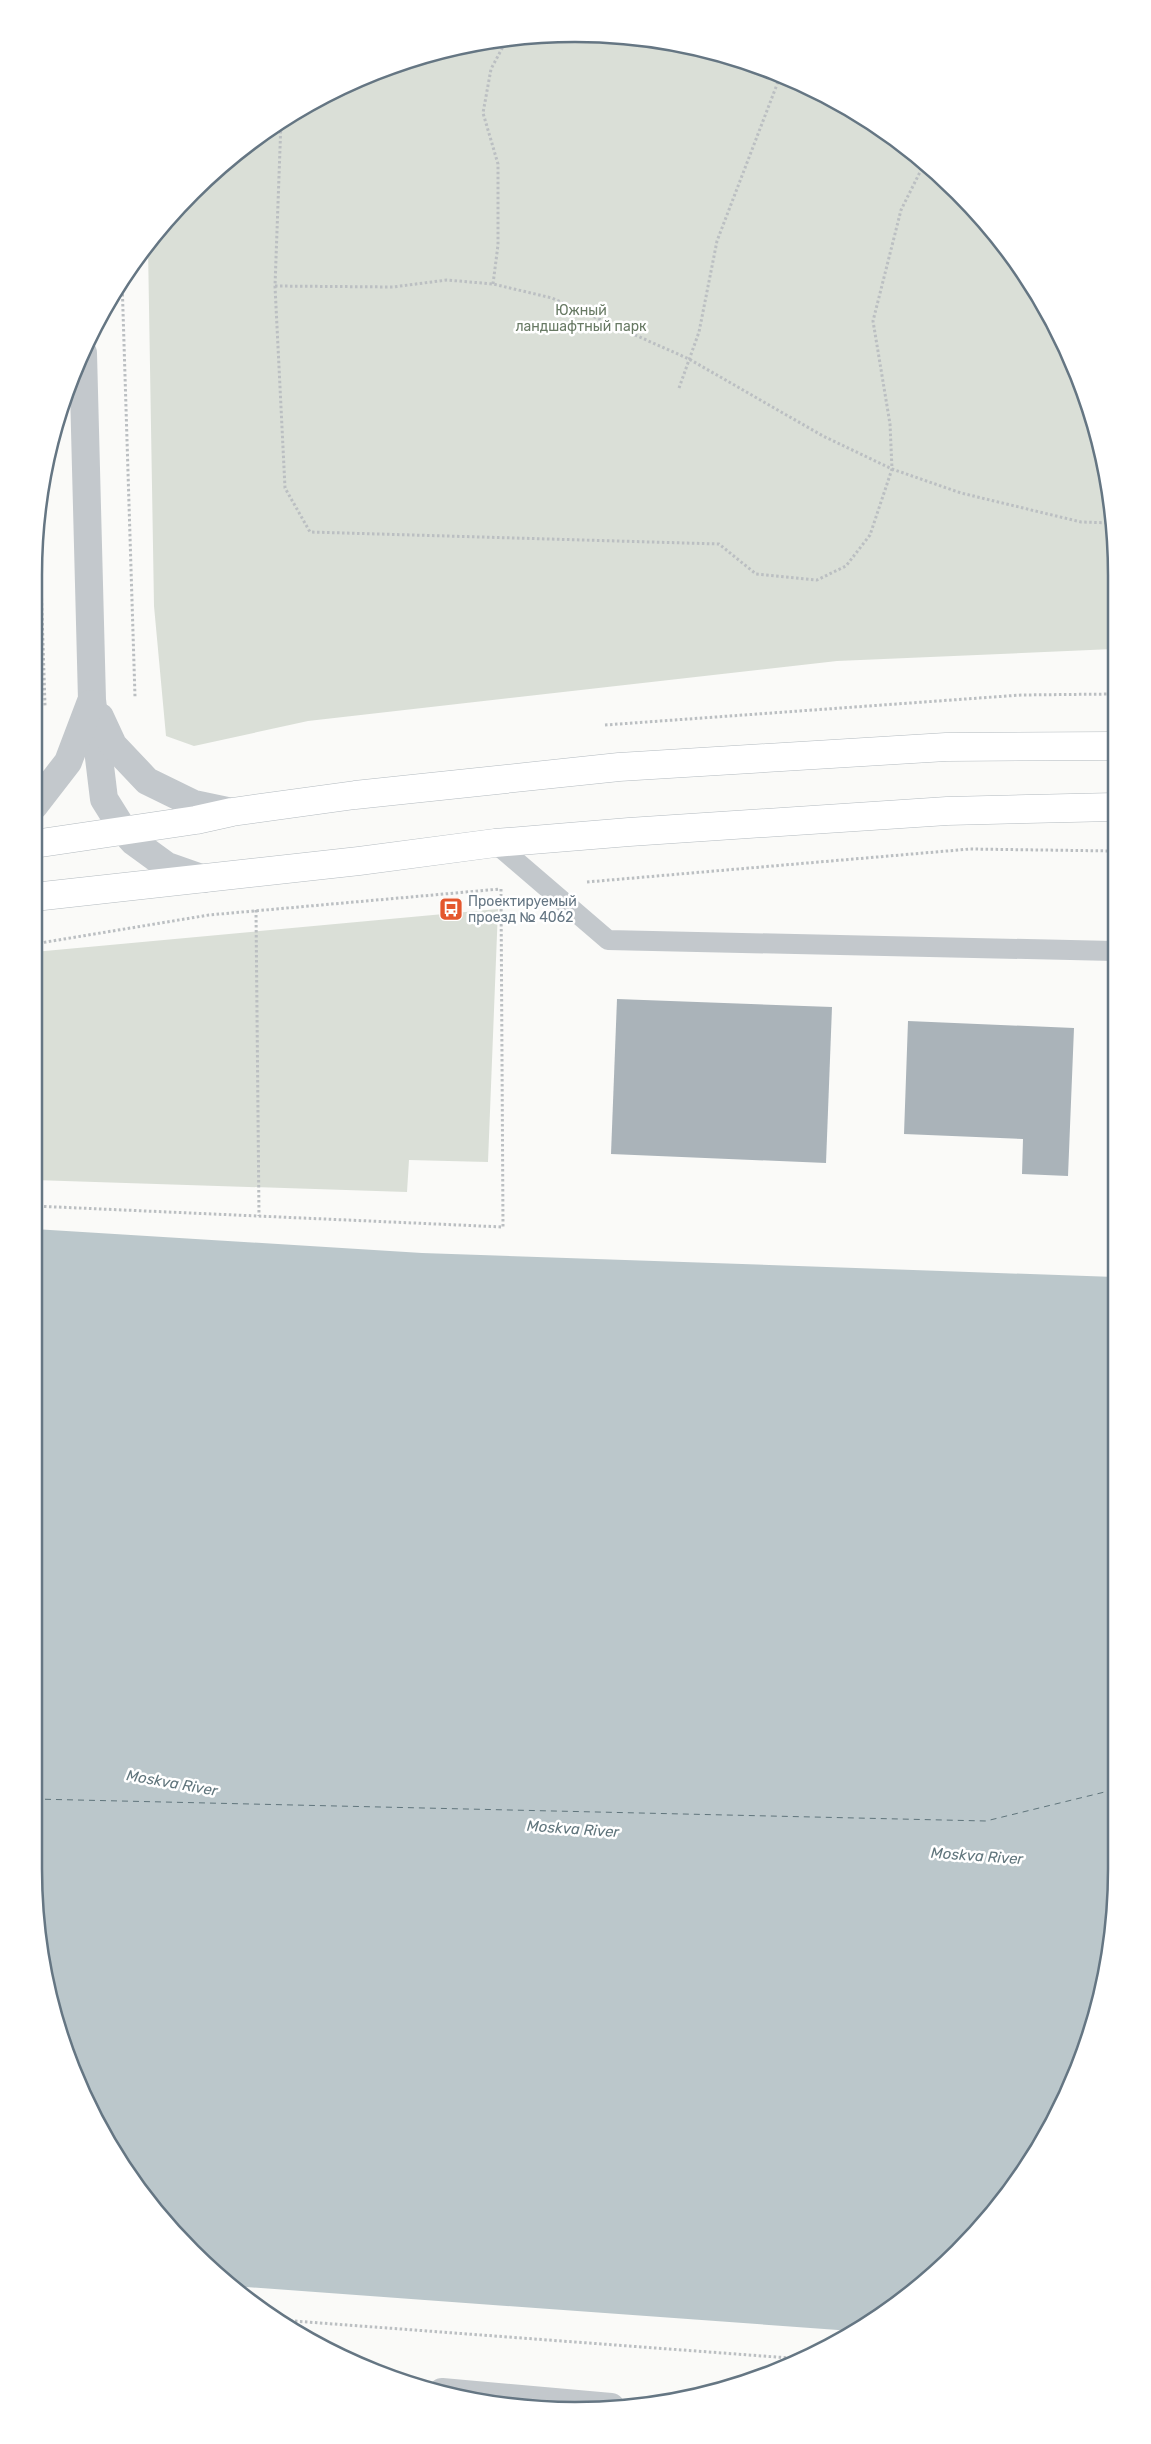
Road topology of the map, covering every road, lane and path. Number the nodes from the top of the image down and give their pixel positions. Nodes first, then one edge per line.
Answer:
1 (502, 48) edge
2 (778, 83) edge
3 (281, 131) edge
4 (921, 170) edge
5 (493, 284) junction
6 (275, 286) junction
7 (122, 295) edge
8 (690, 359) junction
9 (83, 371) edge
10 (679, 388) dead end
11 (892, 470) junction
12 (1105, 523) edge
13 (42, 612) edge
14 (1108, 694) edge
15 (135, 697) dead end
16 (92, 700) junction
17 (45, 706) dead end
18 (605, 725) dead end
19 (1108, 746) edge
20 (42, 796) edge
21 (1108, 807) edge
22 (232, 812) junction
23 (124, 831) junction
24 (42, 843) edge
25 (495, 843) junction
26 (204, 878) junction
27 (500, 889) dead end
28 (42, 897) edge
29 (256, 910) junction
30 (42, 943) edge
31 (1108, 951) edge
32 (42, 1206) edge
33 (259, 1216) junction
34 (503, 1227) dead end
35 (294, 2321) edge
36 (786, 2358) edge

1 - 5 path
2 - 8 path
3 - 6 path
4 - 11 path
5 - 6 path
5 - 8 path
6 - 11 path
7 - 15 path
8 - 10 path
8 - 11 path
9 - 16 street
11 - 12 path
13 - 17 path
14 - 18 path
16 - 20 street
16 - 22 street
16 - 23 street
19 - 22 main road
21 - 25 main road
22 - 23 main road
23 - 24 main road
23 - 26 street
25 - 26 main road
25 - 31 lane
26 - 28 main road
27 - 29 path
29 - 30 path
29 - 33 path
32 - 33 path
33 - 34 path
35 - 36 path

